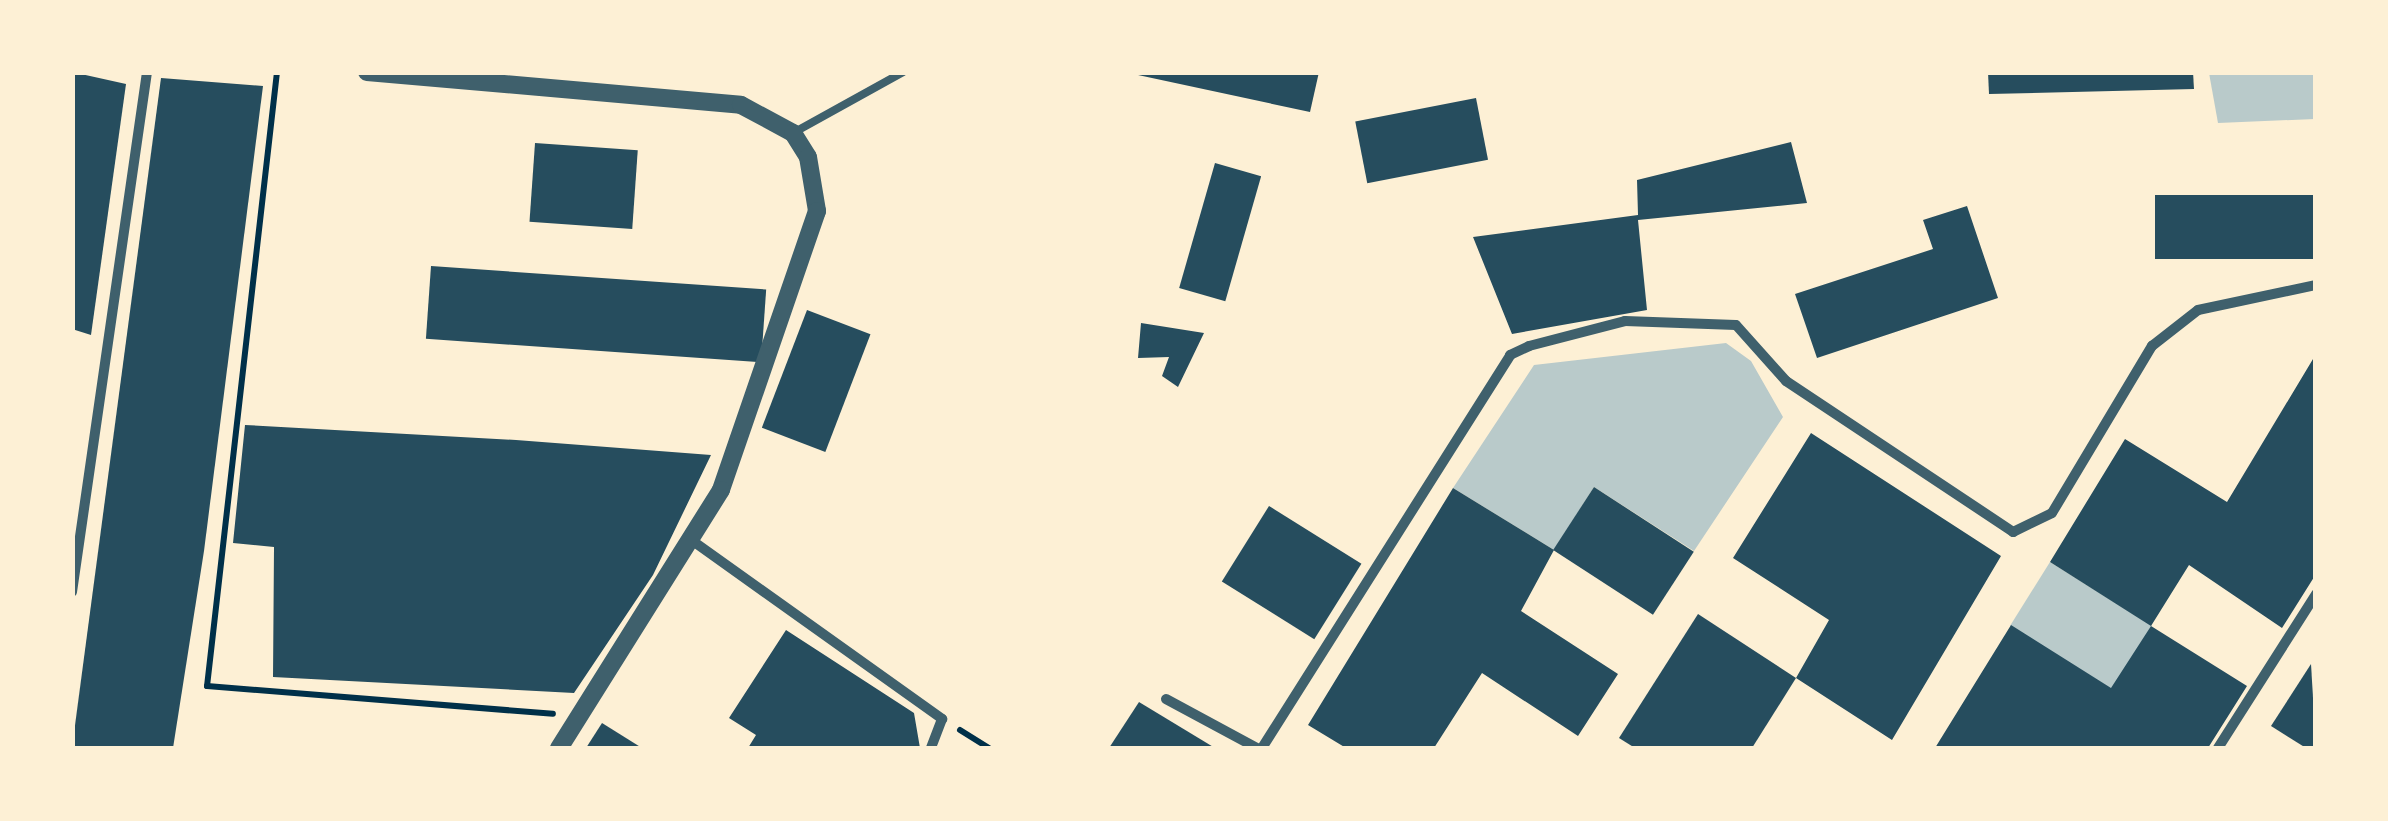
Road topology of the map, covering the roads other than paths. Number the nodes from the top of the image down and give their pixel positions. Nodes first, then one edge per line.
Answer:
1 (147, 72) edge
2 (368, 72) edge
3 (903, 72) edge
4 (793, 133) junction
5 (2316, 286) edge
6 (690, 539) junction
7 (72, 592) edge
8 (2316, 594) edge
9 (1166, 699) dead end
10 (559, 748) edge
11 (931, 748) edge
12 (1260, 748) edge
13 (2218, 748) edge

1 - 7 street
2 - 4 street
3 - 4 lane
4 - 6 street
5 - 12 street
6 - 10 street
6 - 11 street
8 - 13 street
9 - 12 street

